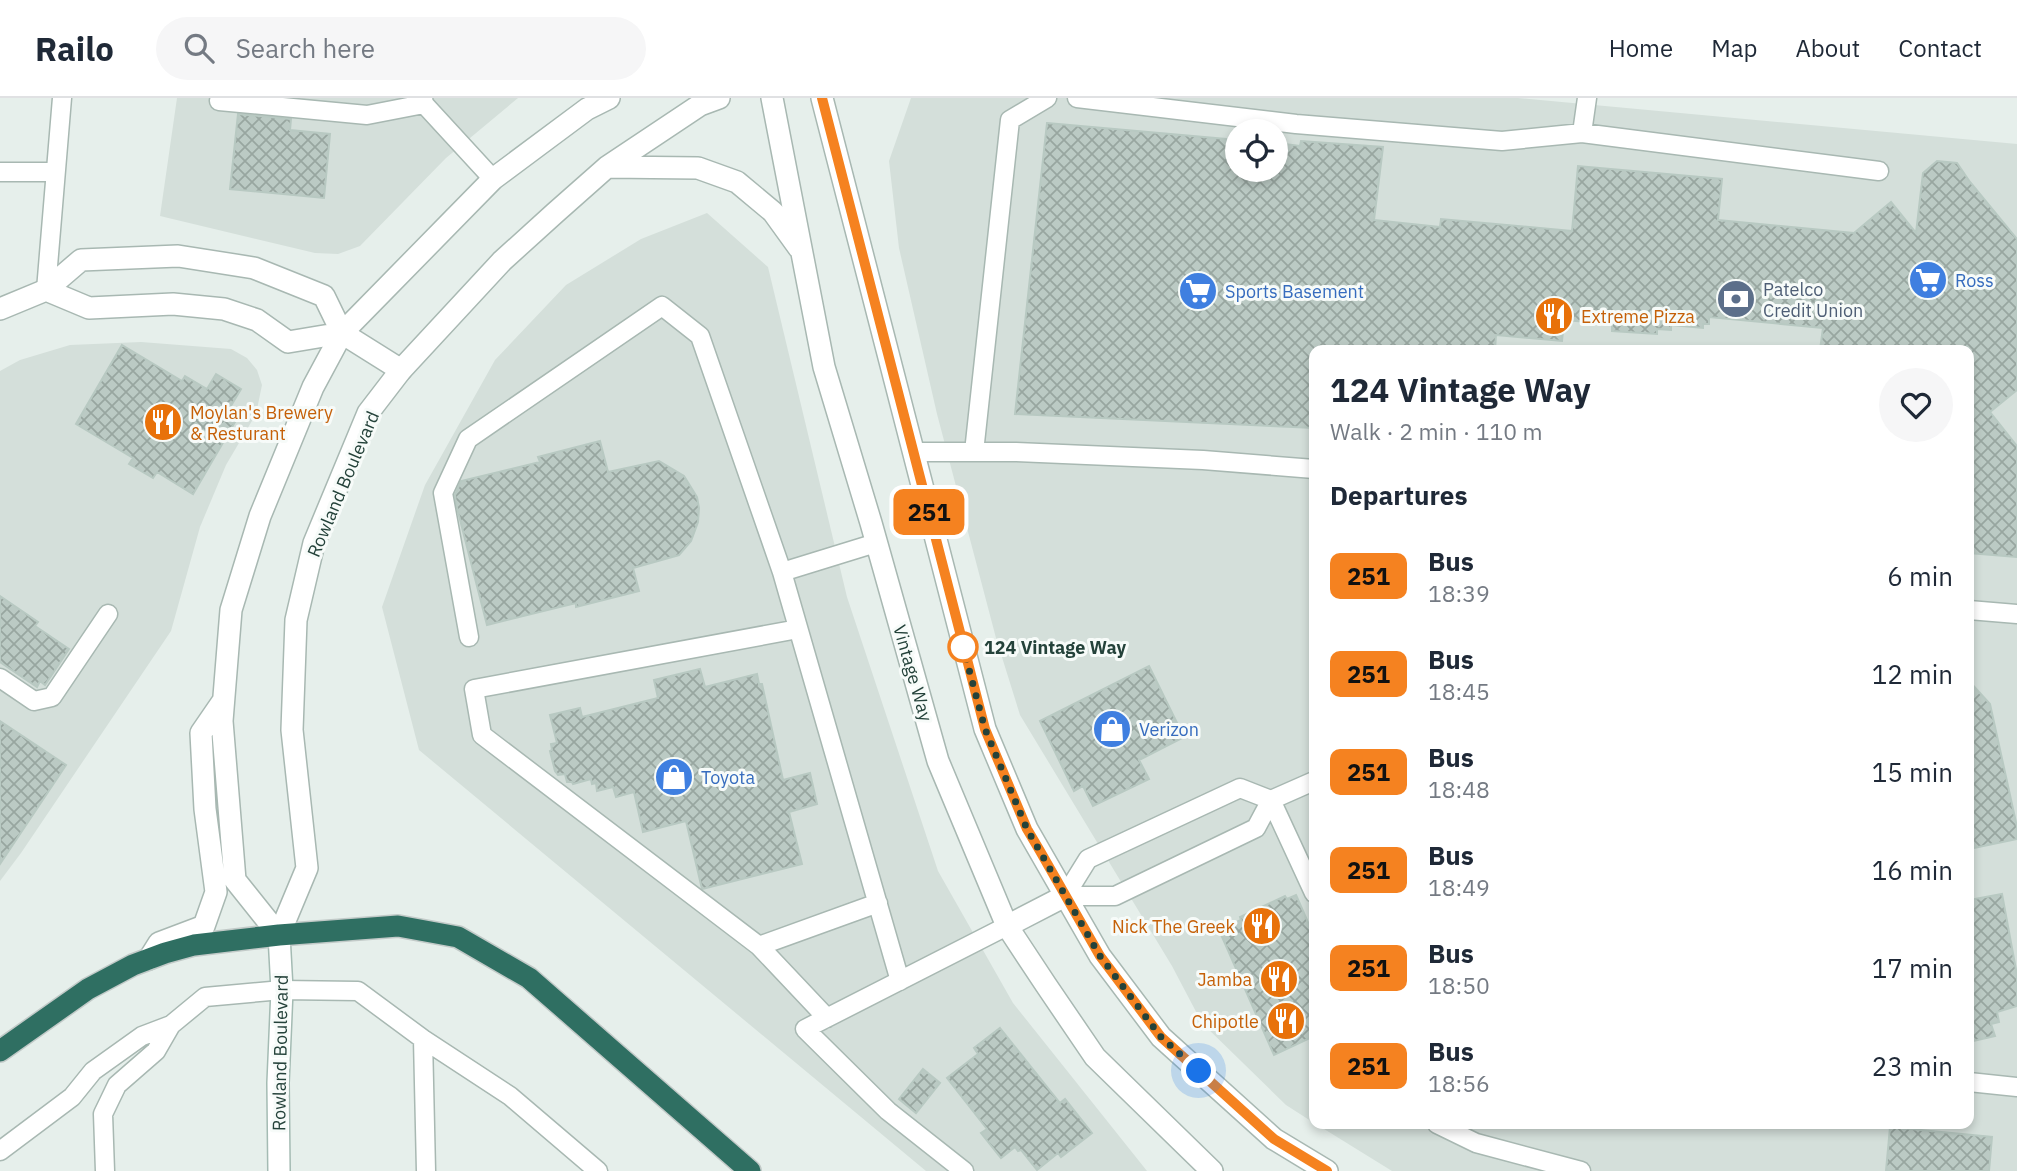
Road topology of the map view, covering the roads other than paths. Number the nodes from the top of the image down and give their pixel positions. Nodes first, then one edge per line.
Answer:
1 (62, 98) edge
2 (608, 98) edge
3 (719, 98) edge
4 (772, 98) edge
5 (822, 98) edge
6 (1047, 98) edge
7 (1077, 98) edge
8 (1587, 98) edge
9 (219, 101) dead end
10 (424, 101) edge
11 (1582, 133) junction
12 (607, 167) junction
13 (1880, 171) dead end
14 (0, 172) edge
15 (55, 172) junction
16 (493, 179) junction
17 (802, 253) junction
18 (46, 290) junction
19 (0, 309) edge
20 (342, 333) junction
21 (401, 370) junction
22 (913, 452) junction
23 (974, 452) junction
24 (1309, 469) edge
25 (876, 542) junction
26 (782, 572) junction
27 (1974, 610) edge
28 (108, 614) dead end
29 (2017, 614) edge
30 (798, 629) junction
31 (468, 637) dead end
32 (0, 678) edge
33 (224, 699) junction
34 (1309, 783) edge
35 (1271, 800) junction
36 (1309, 882) edge
37 (1065, 896) junction
38 (878, 903) junction
39 (1007, 926) junction
40 (279, 935) junction
41 (759, 946) junction
42 (149, 959) junction
43 (900, 981) junction
44 (282, 990) junction
45 (827, 1018) junction
46 (171, 1026) junction
47 (423, 1039) junction
48 (0, 1051) edge
49 (1974, 1083) edge
50 (2017, 1087) edge
51 (1447, 1129) edge
52 (6, 1146) edge
53 (105, 1171) edge
54 (279, 1171) edge
55 (426, 1171) edge
56 (598, 1171) edge
57 (750, 1171) edge
58 (964, 1171) edge
59 (1212, 1171) edge
60 (1327, 1171) edge
61 (1581, 1171) edge

1 - 15 lane
2 - 16 street
3 - 12 street, Rowland Boulevard
4 - 17 street, Vintage Way
5 - 22 street
6 - 23 lane
7 - 11 lane
8 - 11 lane
9 - 10 lane
10 - 16 lane
11 - 13 lane
12 - 17 street
12 - 21 street, Rowland Boulevard
14 - 15 lane
15 - 18 lane
16 - 20 street
17 - 25 street, Vintage Way
18 - 19 street
18 - 20 street
18 - 20 street
20 - 21 street
20 - 33 street
21 - 40 street, Rowland Boulevard
22 - 23 lane
22 - 37 street
23 - 24 lane
25 - 26 lane
25 - 39 street, Vintage Way
26 - 30 lane
26 - 31 lane
27 - 29 lane
28 - 32 lane
30 - 38 lane
30 - 41 lane
33 - 40 street
33 - 42 street
34 - 35 lane
35 - 36 lane
35 - 37 lane
35 - 37 lane
37 - 39 street
37 - 60 street
38 - 41 lane
38 - 43 lane
39 - 43 lane
39 - 59 street, Vintage Way
40 - 42 highway
40 - 44 street, Rowland Boulevard
40 - 57 highway
41 - 45 lane
42 - 48 highway
43 - 45 lane
44 - 46 lane
44 - 47 lane
44 - 54 street, Rowland Boulevard
45 - 58 lane
46 - 52 lane
46 - 53 lane
47 - 55 lane
47 - 56 lane
49 - 50 lane
51 - 61 lane

